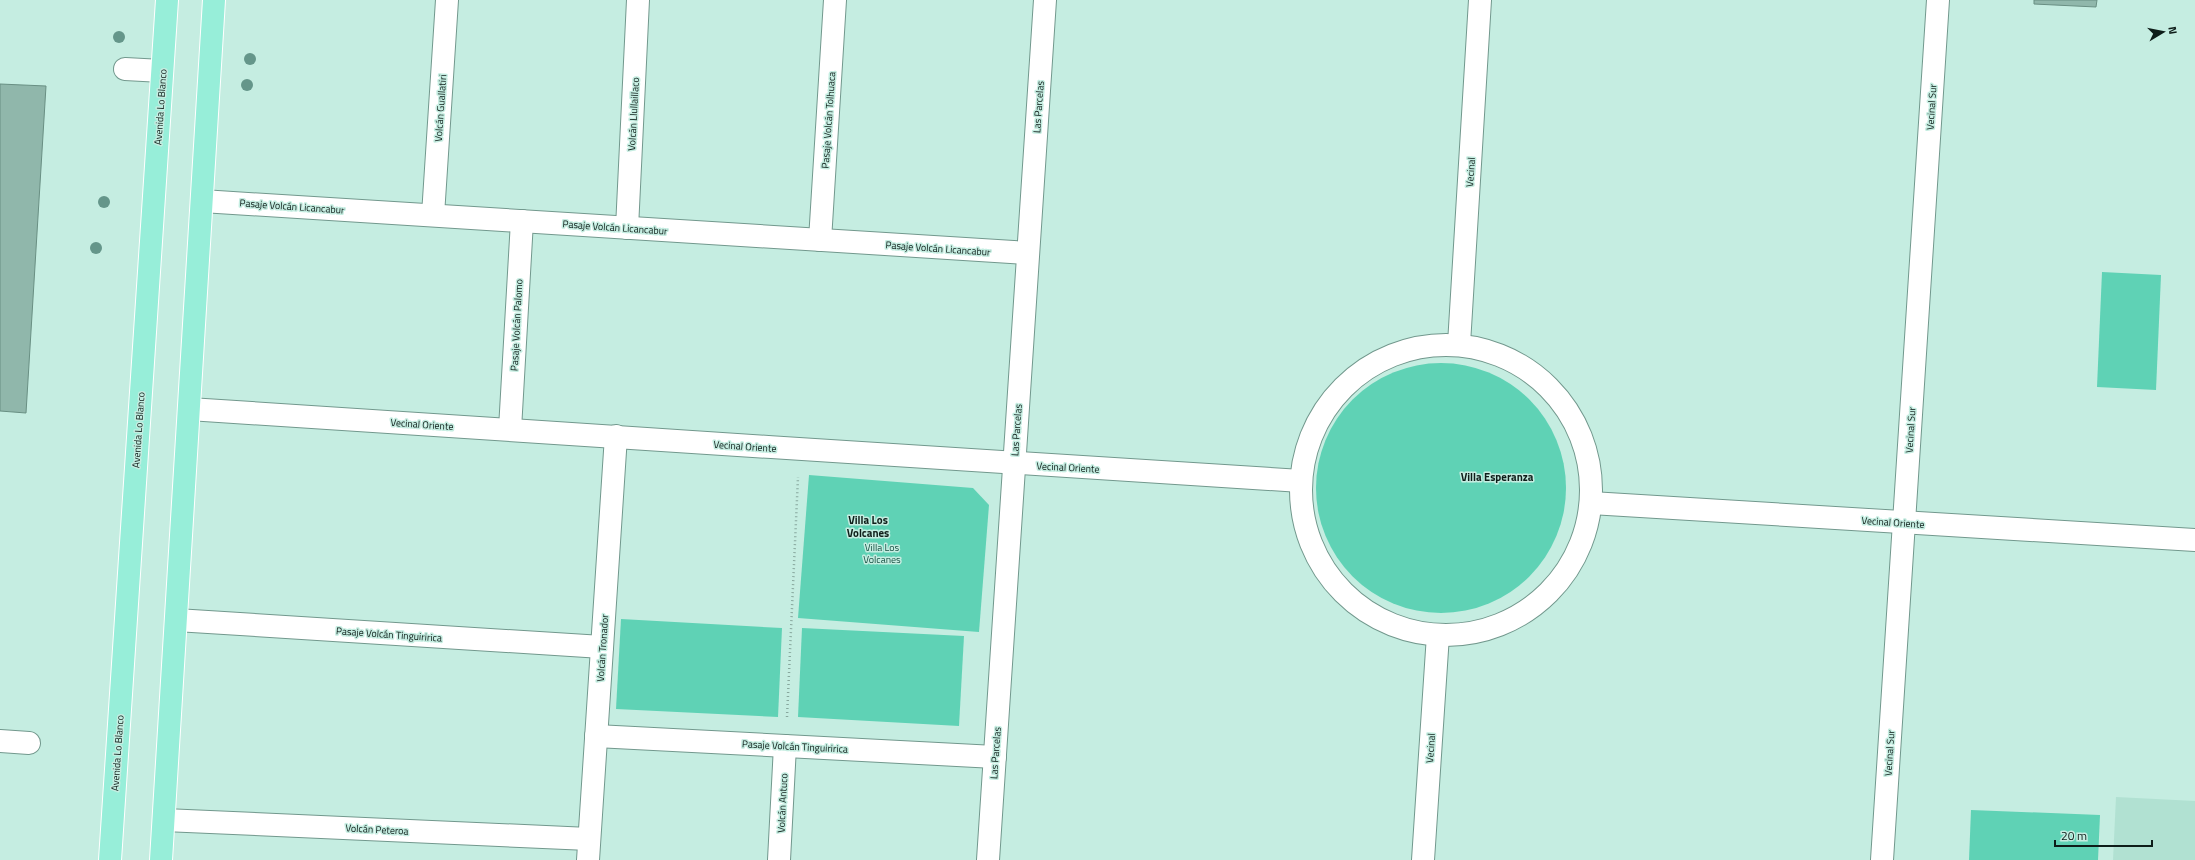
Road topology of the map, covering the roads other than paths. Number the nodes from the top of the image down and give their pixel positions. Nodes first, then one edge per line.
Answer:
1 (167, 0) edge
2 (214, 0) edge
3 (447, 0) edge
4 (638, 0) edge
5 (835, 0) edge
6 (1045, 0) edge
7 (1480, 0) edge
8 (1938, 0) edge
9 (125, 69) dead end
10 (162, 71) junction
11 (202, 201) junction
12 (433, 216) junction
13 (522, 221) junction
14 (627, 228) junction
15 (820, 240) junction
16 (1028, 253) junction
17 (1459, 344) junction
18 (189, 409) junction
19 (510, 429) junction
20 (616, 436) junction
21 (1014, 464) junction
22 (1301, 481) junction
23 (1591, 503) junction
24 (1904, 523) junction
25 (2195, 540) edge
26 (176, 620) junction
27 (1438, 635) junction
28 (602, 647) junction
29 (596, 736) junction
30 (0, 741) edge
31 (30, 743) dead end
32 (785, 746) junction
33 (995, 757) junction
34 (164, 820) junction
35 (588, 849) edge
36 (110, 860) edge
37 (161, 860) edge
38 (779, 860) edge
39 (988, 860) edge
40 (1422, 860) edge
41 (1882, 860) edge

1 - 10 main road, Avenida Lo Blanco
2 - 11 main road
3 - 12 street, Volcán Guallatiri
4 - 14 street, Volcán Llullaillaco
5 - 15 street, Pasaje Volcán Tolhuaca
6 - 16 street, Las Parcelas
7 - 17 street, Vecinal
8 - 24 street, Vecinal Sur
9 - 10 street
10 - 36 main road, Avenida Lo Blanco
11 - 12 street, Pasaje Volcán Licancabur
11 - 18 main road
12 - 13 street, Pasaje Volcán Licancabur
13 - 14 street, Pasaje Volcán Licancabur
13 - 19 street, Pasaje Volcán Palomo
14 - 15 street, Pasaje Volcán Licancabur
15 - 16 street, Pasaje Volcán Licancabur
16 - 21 street, Las Parcelas
17 - 22 street
17 - 23 street
18 - 19 street, Vecinal Oriente
18 - 26 main road
19 - 20 street, Vecinal Oriente
20 - 21 street, Vecinal Oriente
20 - 28 street, Volcán Tronador
21 - 22 street, Vecinal Oriente
21 - 33 street, Las Parcelas
22 - 27 street
23 - 24 street, Vecinal Oriente
23 - 27 street
24 - 25 street, Vecinal Oriente
24 - 41 street, Vecinal Sur
26 - 28 street, Pasaje Volcán Tinguiririca
26 - 34 main road
27 - 40 street, Vecinal
28 - 29 street, Volcán Tronador
29 - 32 street, Pasaje Volcán Tinguiririca
29 - 35 street, Volcán Tronador
30 - 31 street
32 - 33 street, Pasaje Volcán Tinguiririca
32 - 38 street, Volcán Antuco
33 - 39 street, Las Parcelas
34 - 35 street, Volcán Peteroa
34 - 37 main road

